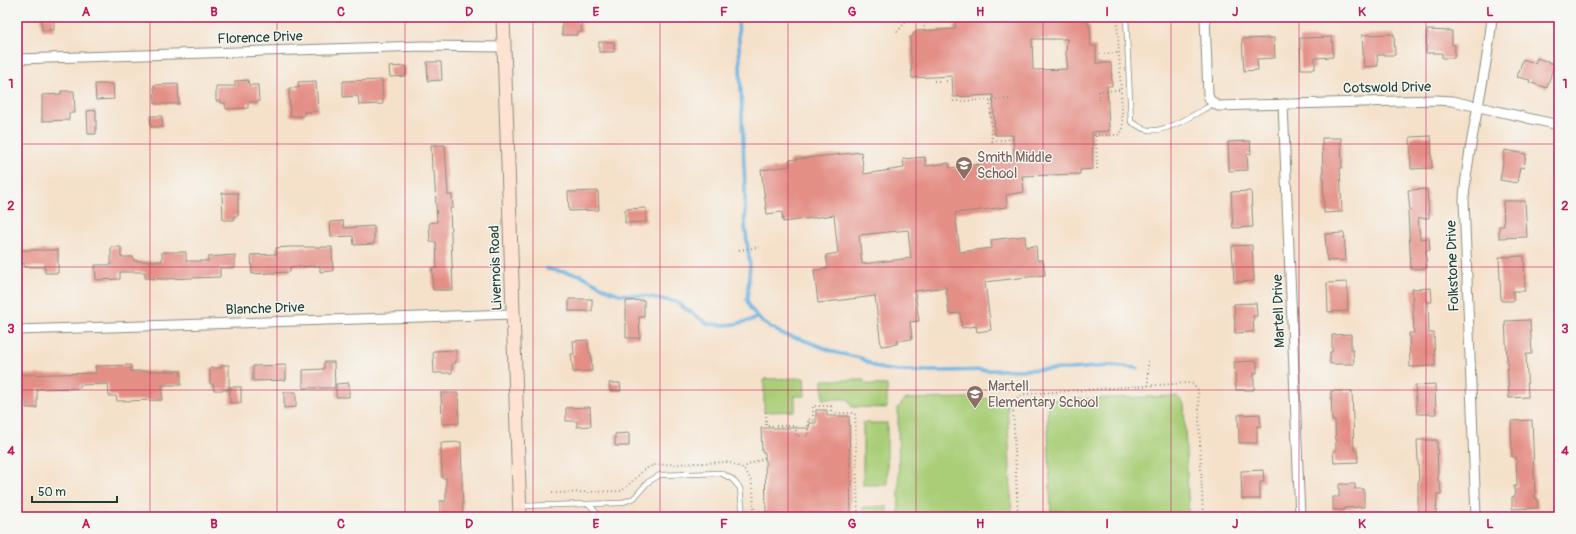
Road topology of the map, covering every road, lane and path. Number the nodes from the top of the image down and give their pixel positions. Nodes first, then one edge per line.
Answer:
1 (503, 17) edge
2 (910, 17) edge
3 (930, 17) edge
4 (952, 17) edge
5 (1117, 17) edge
6 (1126, 17) edge
7 (1205, 17) edge
8 (1492, 17) edge
9 (924, 27) dead end
10 (953, 28) dead end
11 (897, 32) dead end
12 (504, 47) junction
13 (1118, 53) junction
14 (1100, 54) dead end
15 (17, 59) edge
16 (952, 80) dead end
17 (934, 82) dead end
18 (1120, 90) junction
19 (1009, 99) dead end
20 (990, 100) junction
21 (1099, 100) dead end
22 (953, 101) dead end
23 (1213, 104) junction
24 (1283, 104) junction
25 (1479, 107) junction
26 (1559, 125) edge
27 (1015, 139) dead end
28 (1097, 170) dead end
29 (760, 247) dead end
30 (739, 250) dead end
31 (513, 314) junction
32 (17, 330) edge
33 (1148, 359) dead end
34 (1148, 386) junction
35 (766, 412) dead end
36 (765, 455) dead end
37 (742, 468) dead end
38 (590, 505) junction
39 (520, 512) edge
40 (600, 517) edge
41 (743, 517) edge
42 (858, 517) edge
43 (1018, 517) edge
44 (1203, 517) edge
45 (1300, 517) edge
46 (1476, 517) edge

1 - 12 main road, Livernois Road
2 - 11 path
3 - 9 path
4 - 10 path
5 - 13 path
6 - 23 lane
7 - 23 street
8 - 25 street, Folkstone Drive
12 - 15 street, Florence Drive
12 - 31 main road, Livernois Road
13 - 14 path
13 - 18 path
16 - 17 path
18 - 21 path
18 - 28 path
19 - 20 path
20 - 22 path
20 - 27 path
23 - 24 street, Cotswold Drive
24 - 25 street, Cotswold Drive
24 - 45 street, Martell Drive
25 - 26 street, Cotswold Drive
25 - 46 street, Folkstone Drive
29 - 30 path
31 - 32 street, Blanche Drive
31 - 39 main road, Livernois Road
33 - 34 path
34 - 43 path
34 - 44 path
35 - 42 path
36 - 37 path
38 - 39 lane
38 - 40 lane
38 - 41 lane

